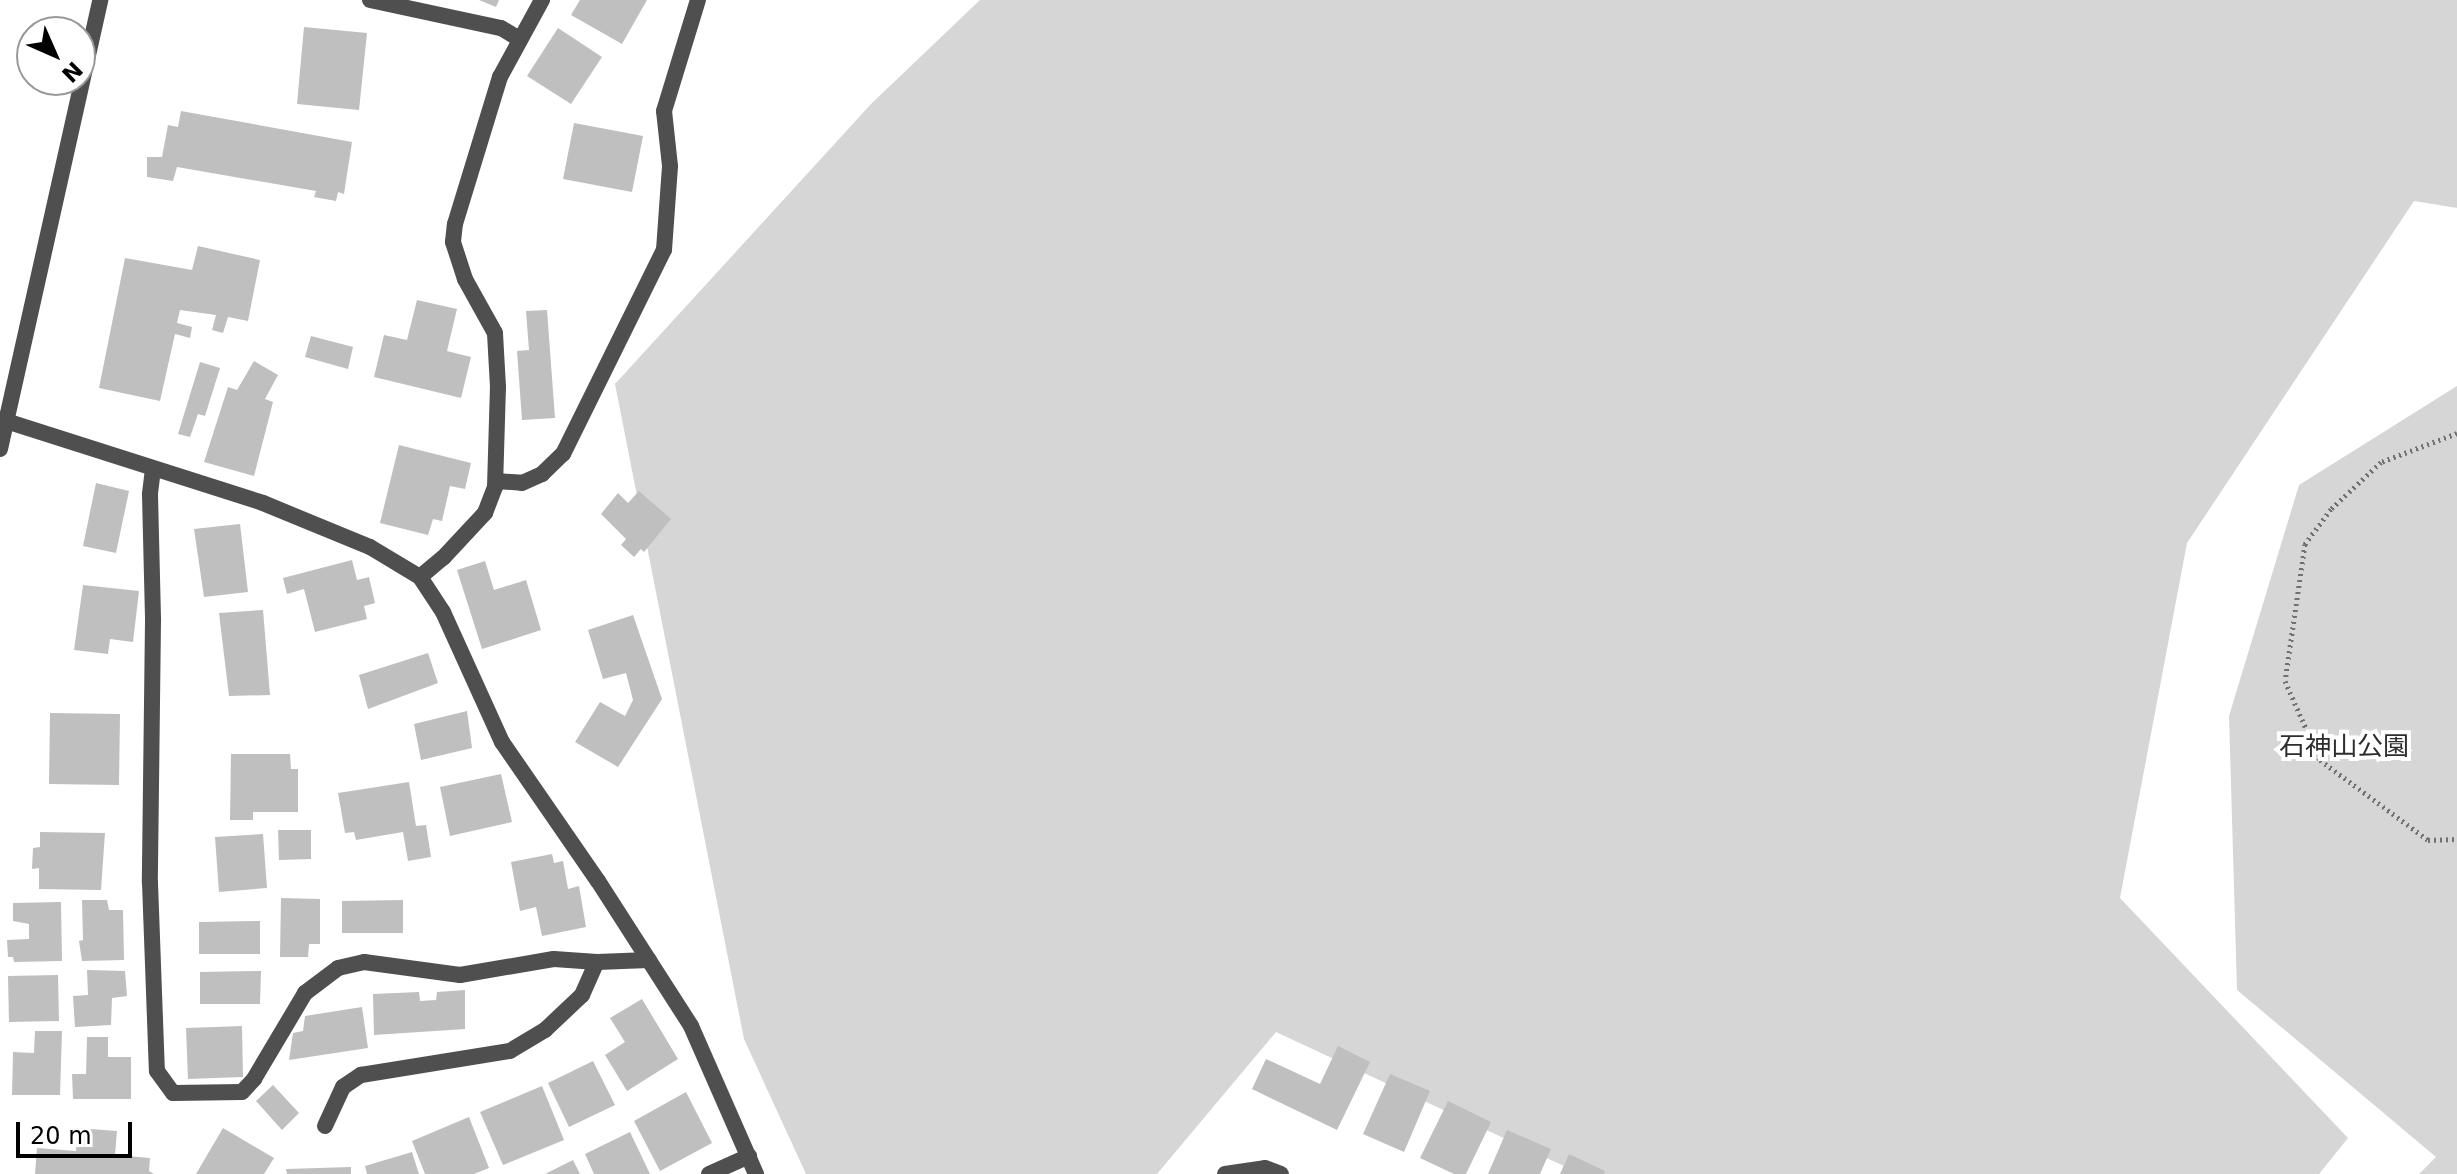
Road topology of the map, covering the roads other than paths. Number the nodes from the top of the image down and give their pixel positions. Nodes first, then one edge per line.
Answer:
1 (100, 0) edge
2 (370, 0) edge
3 (542, 0) edge
4 (698, 0) edge
5 (519, 39) junction
6 (3, 420) edge
7 (0, 449) edge
8 (153, 469) junction
9 (496, 481) junction
10 (420, 577) junction
11 (649, 960) junction
12 (597, 962) junction
13 (325, 1126) dead end
14 (749, 1156) junction
15 (709, 1174) edge
16 (756, 1174) edge
17 (1225, 1174) edge
18 (1281, 1174) edge

1 - 6 street
2 - 5 street
3 - 5 street
4 - 9 street
5 - 9 street
6 - 7 street
6 - 8 street
8 - 10 street
8 - 12 street
9 - 10 street
10 - 11 street
11 - 12 street
11 - 14 street
12 - 13 street
14 - 15 street
14 - 16 street
17 - 18 street

